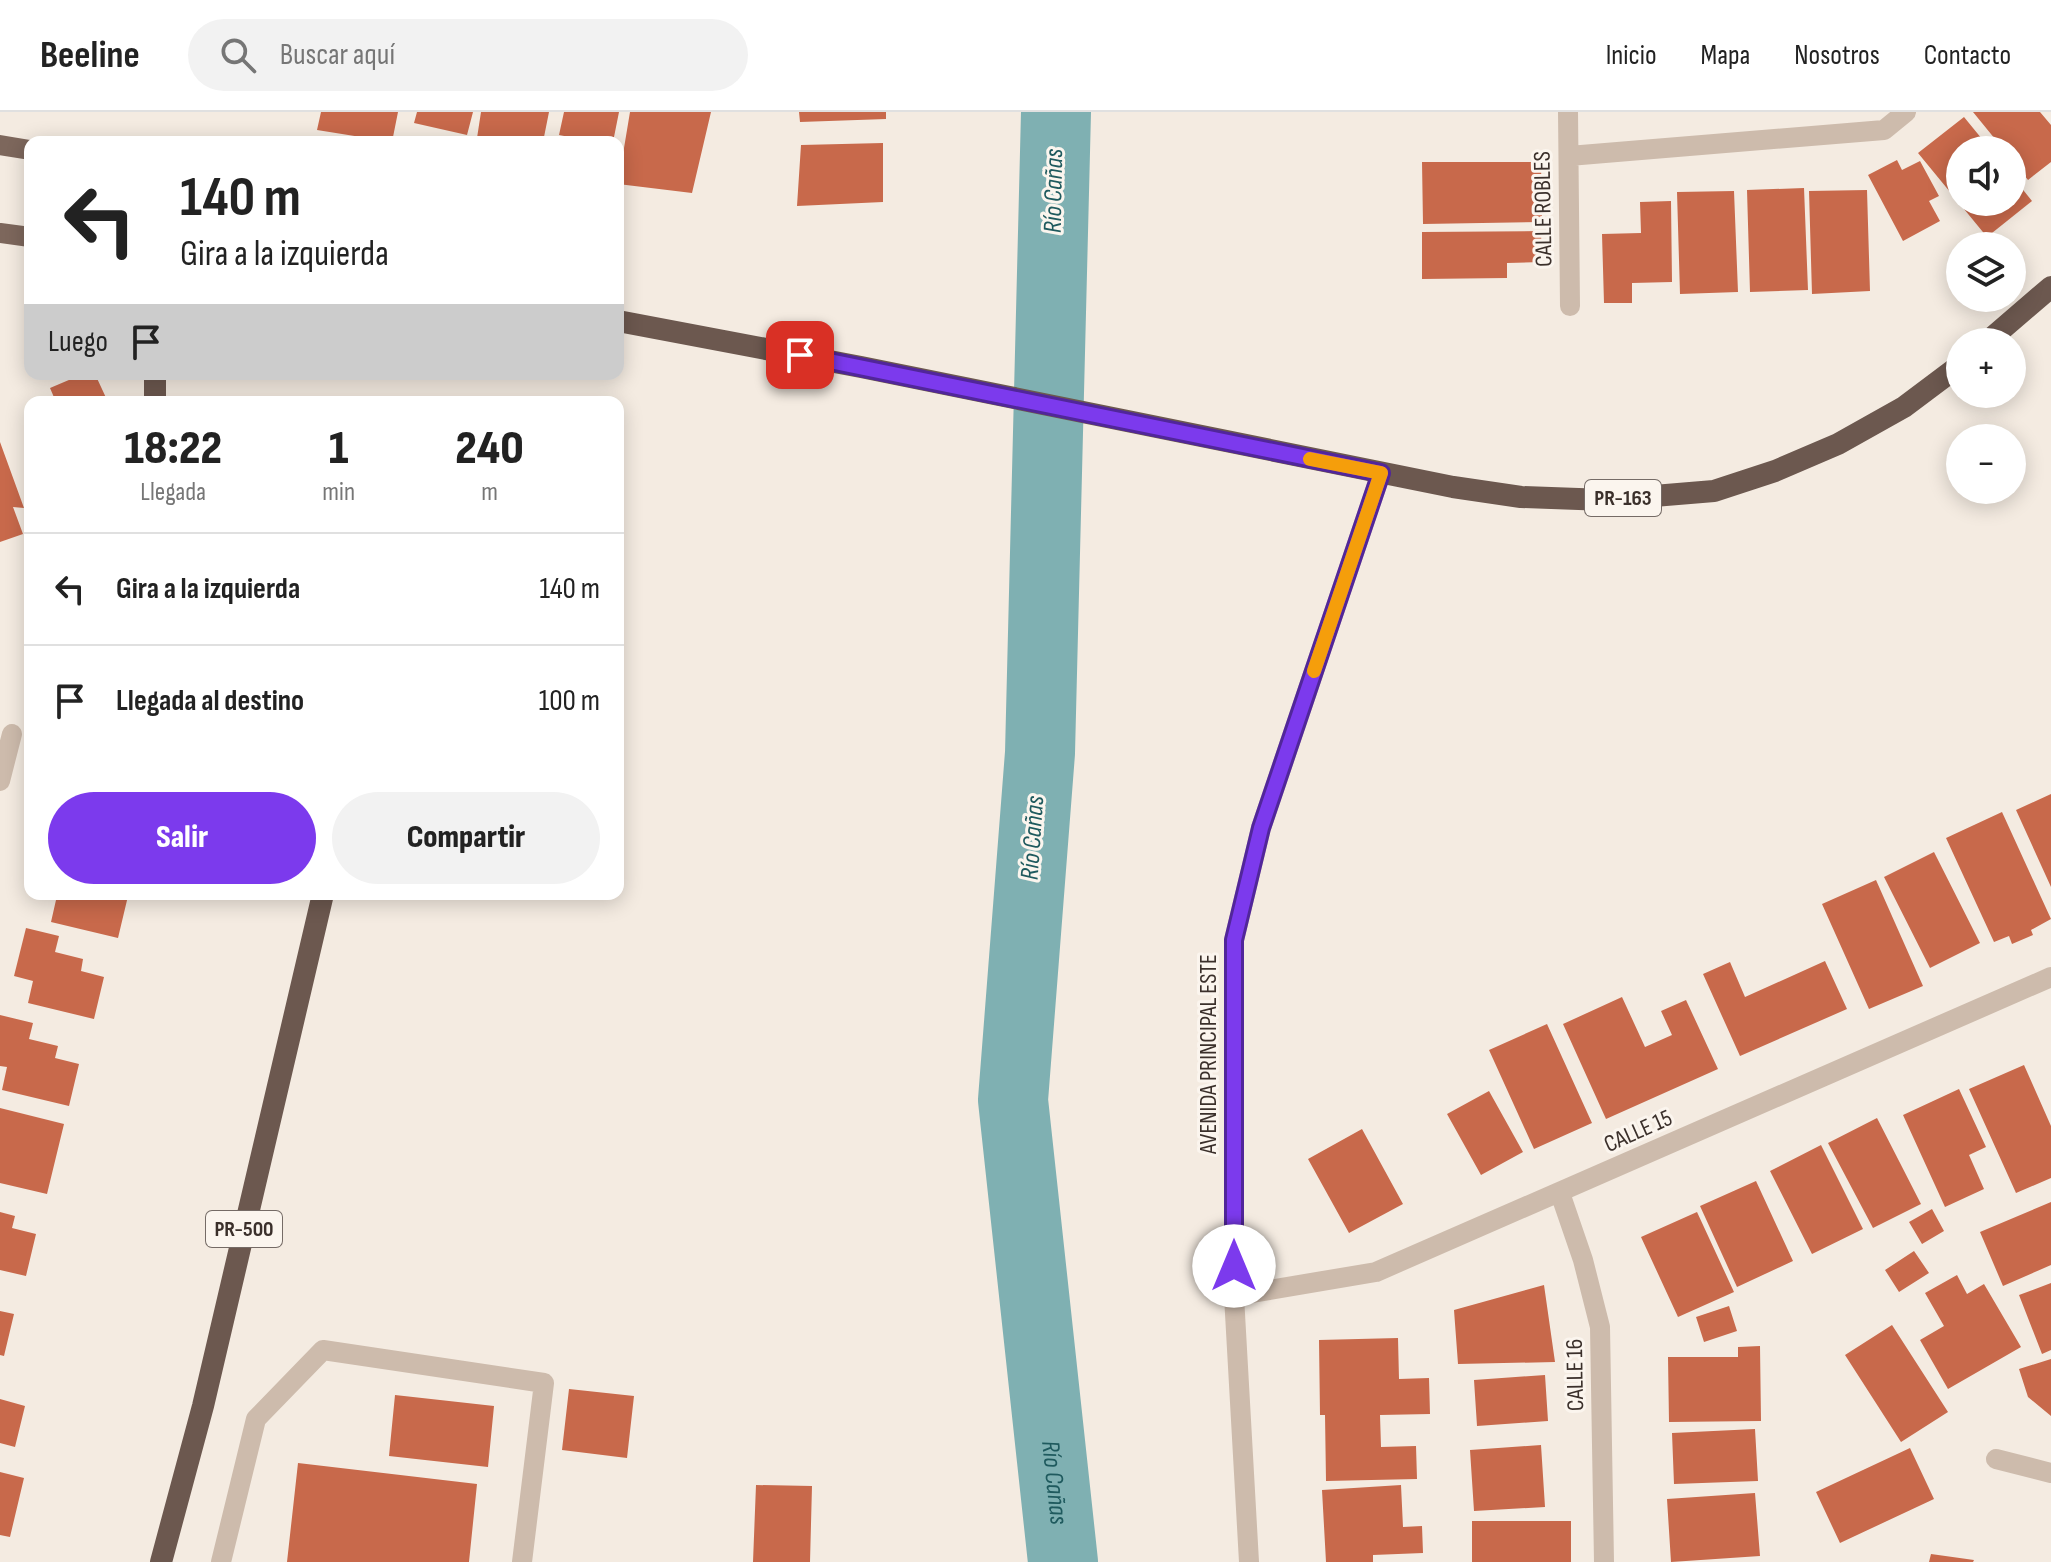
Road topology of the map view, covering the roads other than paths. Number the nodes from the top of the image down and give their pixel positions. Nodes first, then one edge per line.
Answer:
1 (1568, 112) edge
2 (1906, 112) edge
3 (0, 145) edge
4 (24, 149) edge
5 (1569, 156) junction
6 (0, 233) edge
7 (24, 236) edge
8 (2051, 287) edge
9 (1570, 306) dead end
10 (624, 322) edge
11 (2003, 328) edge
12 (1946, 376) edge
13 (1381, 473) junction
14 (12, 734) dead end
15 (0, 781) edge
16 (322, 900) edge
17 (2049, 982) edge
18 (1560, 1193) junction
19 (1234, 1296) junction
20 (1996, 1459) dead end
21 (2051, 1473) edge
22 (161, 1562) edge
23 (221, 1562) edge
24 (522, 1562) edge
25 (1249, 1562) edge
26 (1604, 1562) edge

1 - 5 street, CALLE ROBLES
2 - 5 street
3 - 4 main road
5 - 9 street, CALLE ROBLES
6 - 7 main road
8 - 11 highway
10 - 13 highway, PR-163
12 - 13 highway, PR-163
13 - 19 street, AVENIDA PRINCIPAL ESTE
14 - 15 street
16 - 22 highway, PR-500 / PR-500
17 - 18 street, CALLE 15
18 - 19 street, CALLE 15
18 - 26 street, CALLE 16
19 - 25 street, AVENIDA PRINCIPAL ESTE
20 - 21 street
23 - 24 street

